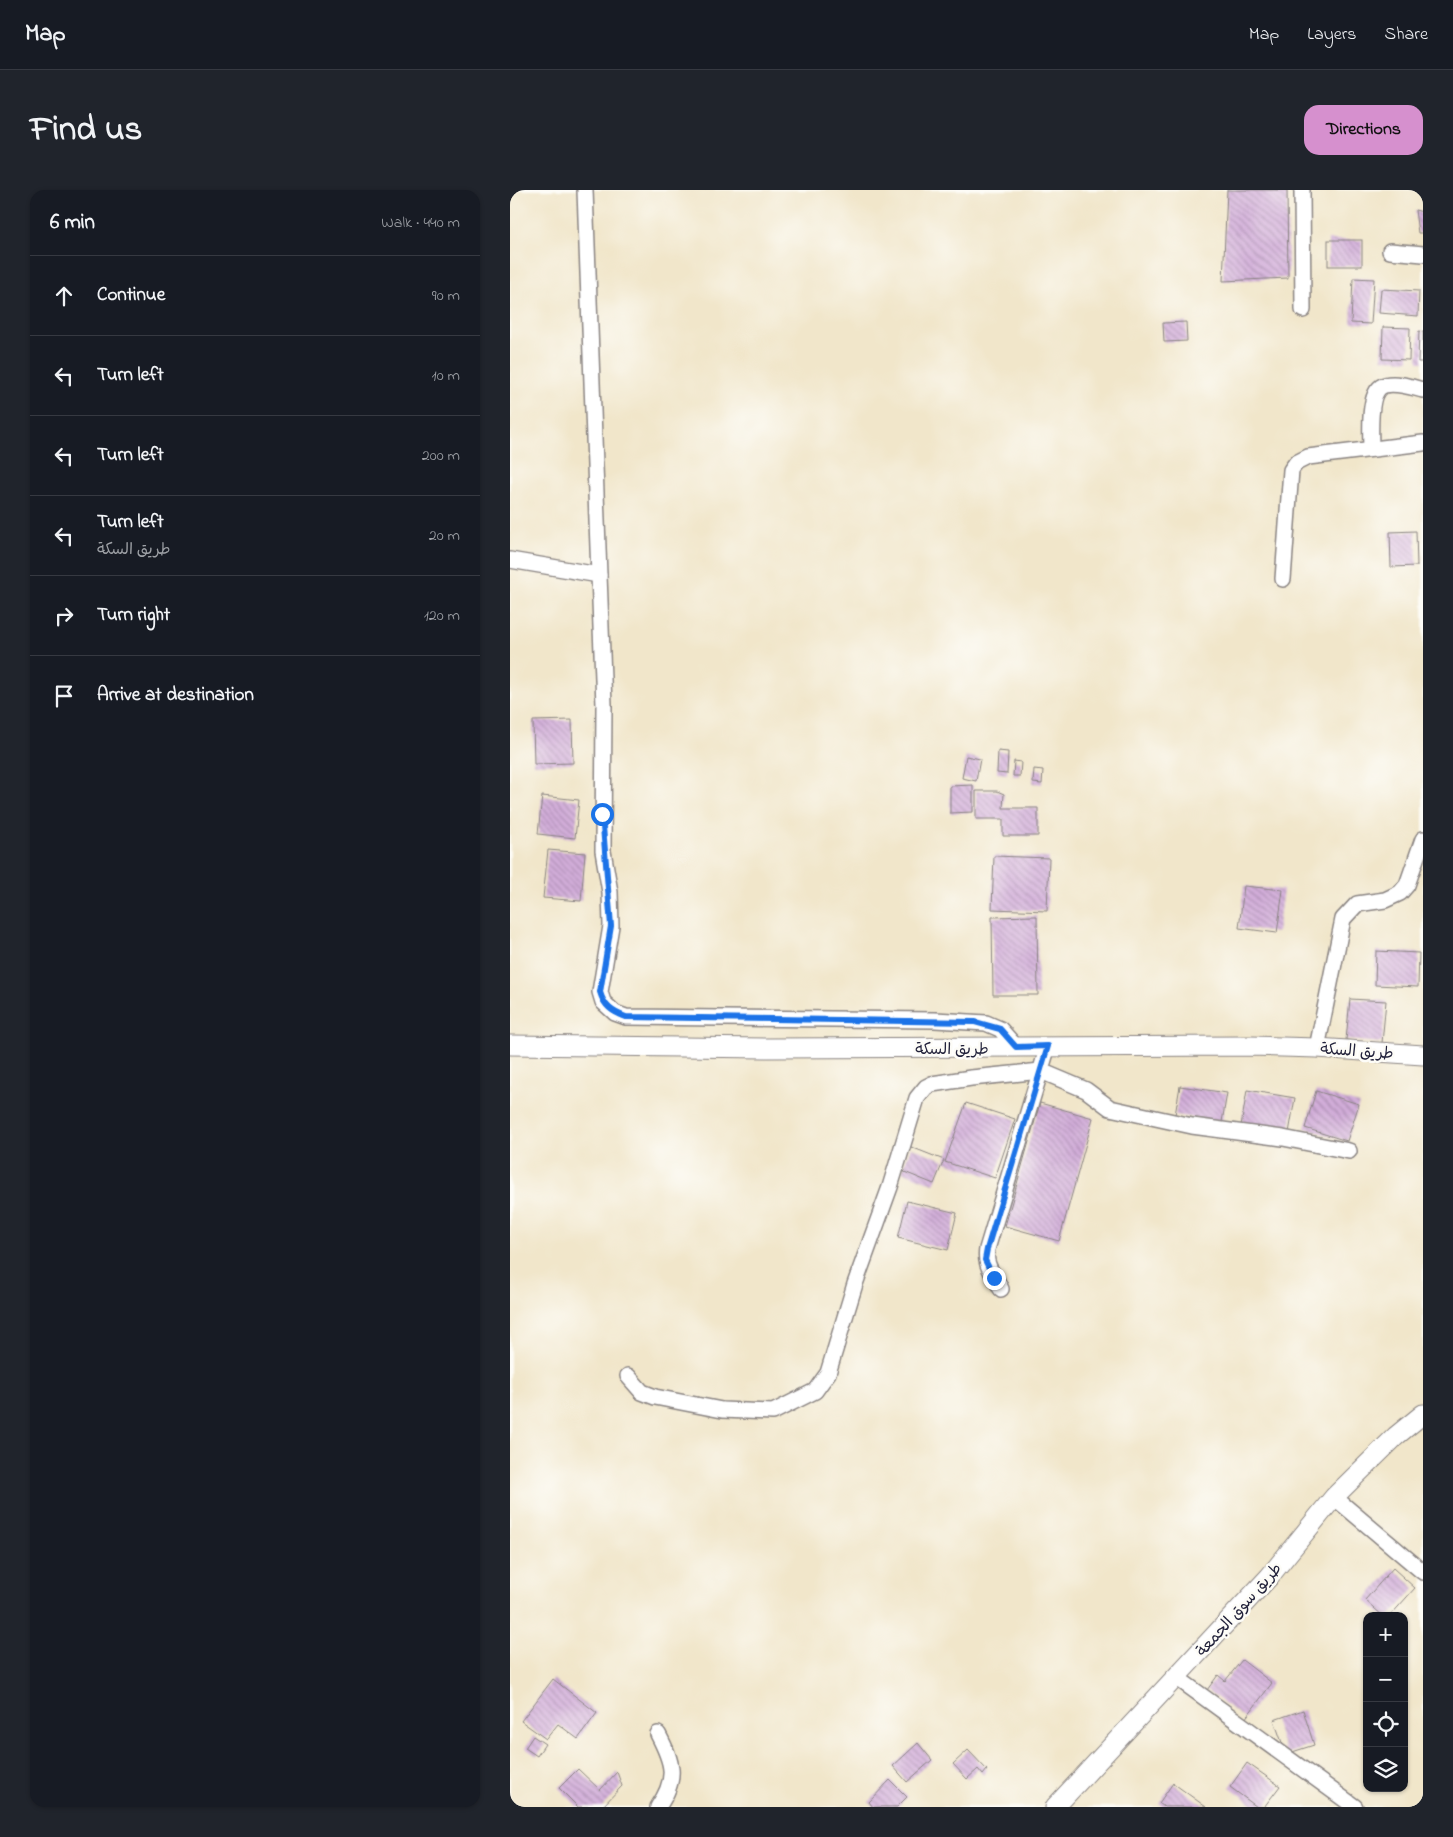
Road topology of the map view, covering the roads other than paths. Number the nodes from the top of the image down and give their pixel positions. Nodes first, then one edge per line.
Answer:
1 (585, 190) edge
2 (1302, 190) edge
3 (1390, 251) dead end
4 (1423, 254) edge
5 (1303, 310) dead end
6 (1423, 390) edge
7 (1423, 442) edge
8 (1371, 449) junction
9 (510, 560) edge
10 (599, 575) junction
11 (1283, 579) dead end
12 (1423, 839) edge
13 (510, 1046) edge
14 (1048, 1046) junction
15 (1016, 1047) junction
16 (1318, 1048) junction
17 (1423, 1054) edge
18 (1042, 1071) junction
19 (1348, 1151) dead end
20 (1001, 1289) dead end
21 (628, 1376) dead end
22 (1423, 1414) edge
23 (1334, 1498) junction
24 (1423, 1572) edge
25 (1176, 1677) junction
26 (658, 1734) dead end
27 (658, 1807) edge
28 (1056, 1807) edge
29 (1355, 1807) edge

1 - 10 street
2 - 5 street
3 - 4 street
6 - 8 street
7 - 8 street
8 - 11 street
9 - 10 street
10 - 15 street
12 - 16 street
13 - 15 main road, طريق السكة
14 - 15 main road, طريق السكة
14 - 16 main road, طريق السكة
14 - 18 street
16 - 17 main road, طريق السكة
18 - 19 street
18 - 20 street
18 - 21 street
22 - 23 main road, طريق سوق الجمعة
23 - 24 street
23 - 25 main road, طريق سوق الجمعة
25 - 28 main road, طريق سوق الجمعة
25 - 29 street
26 - 27 street

